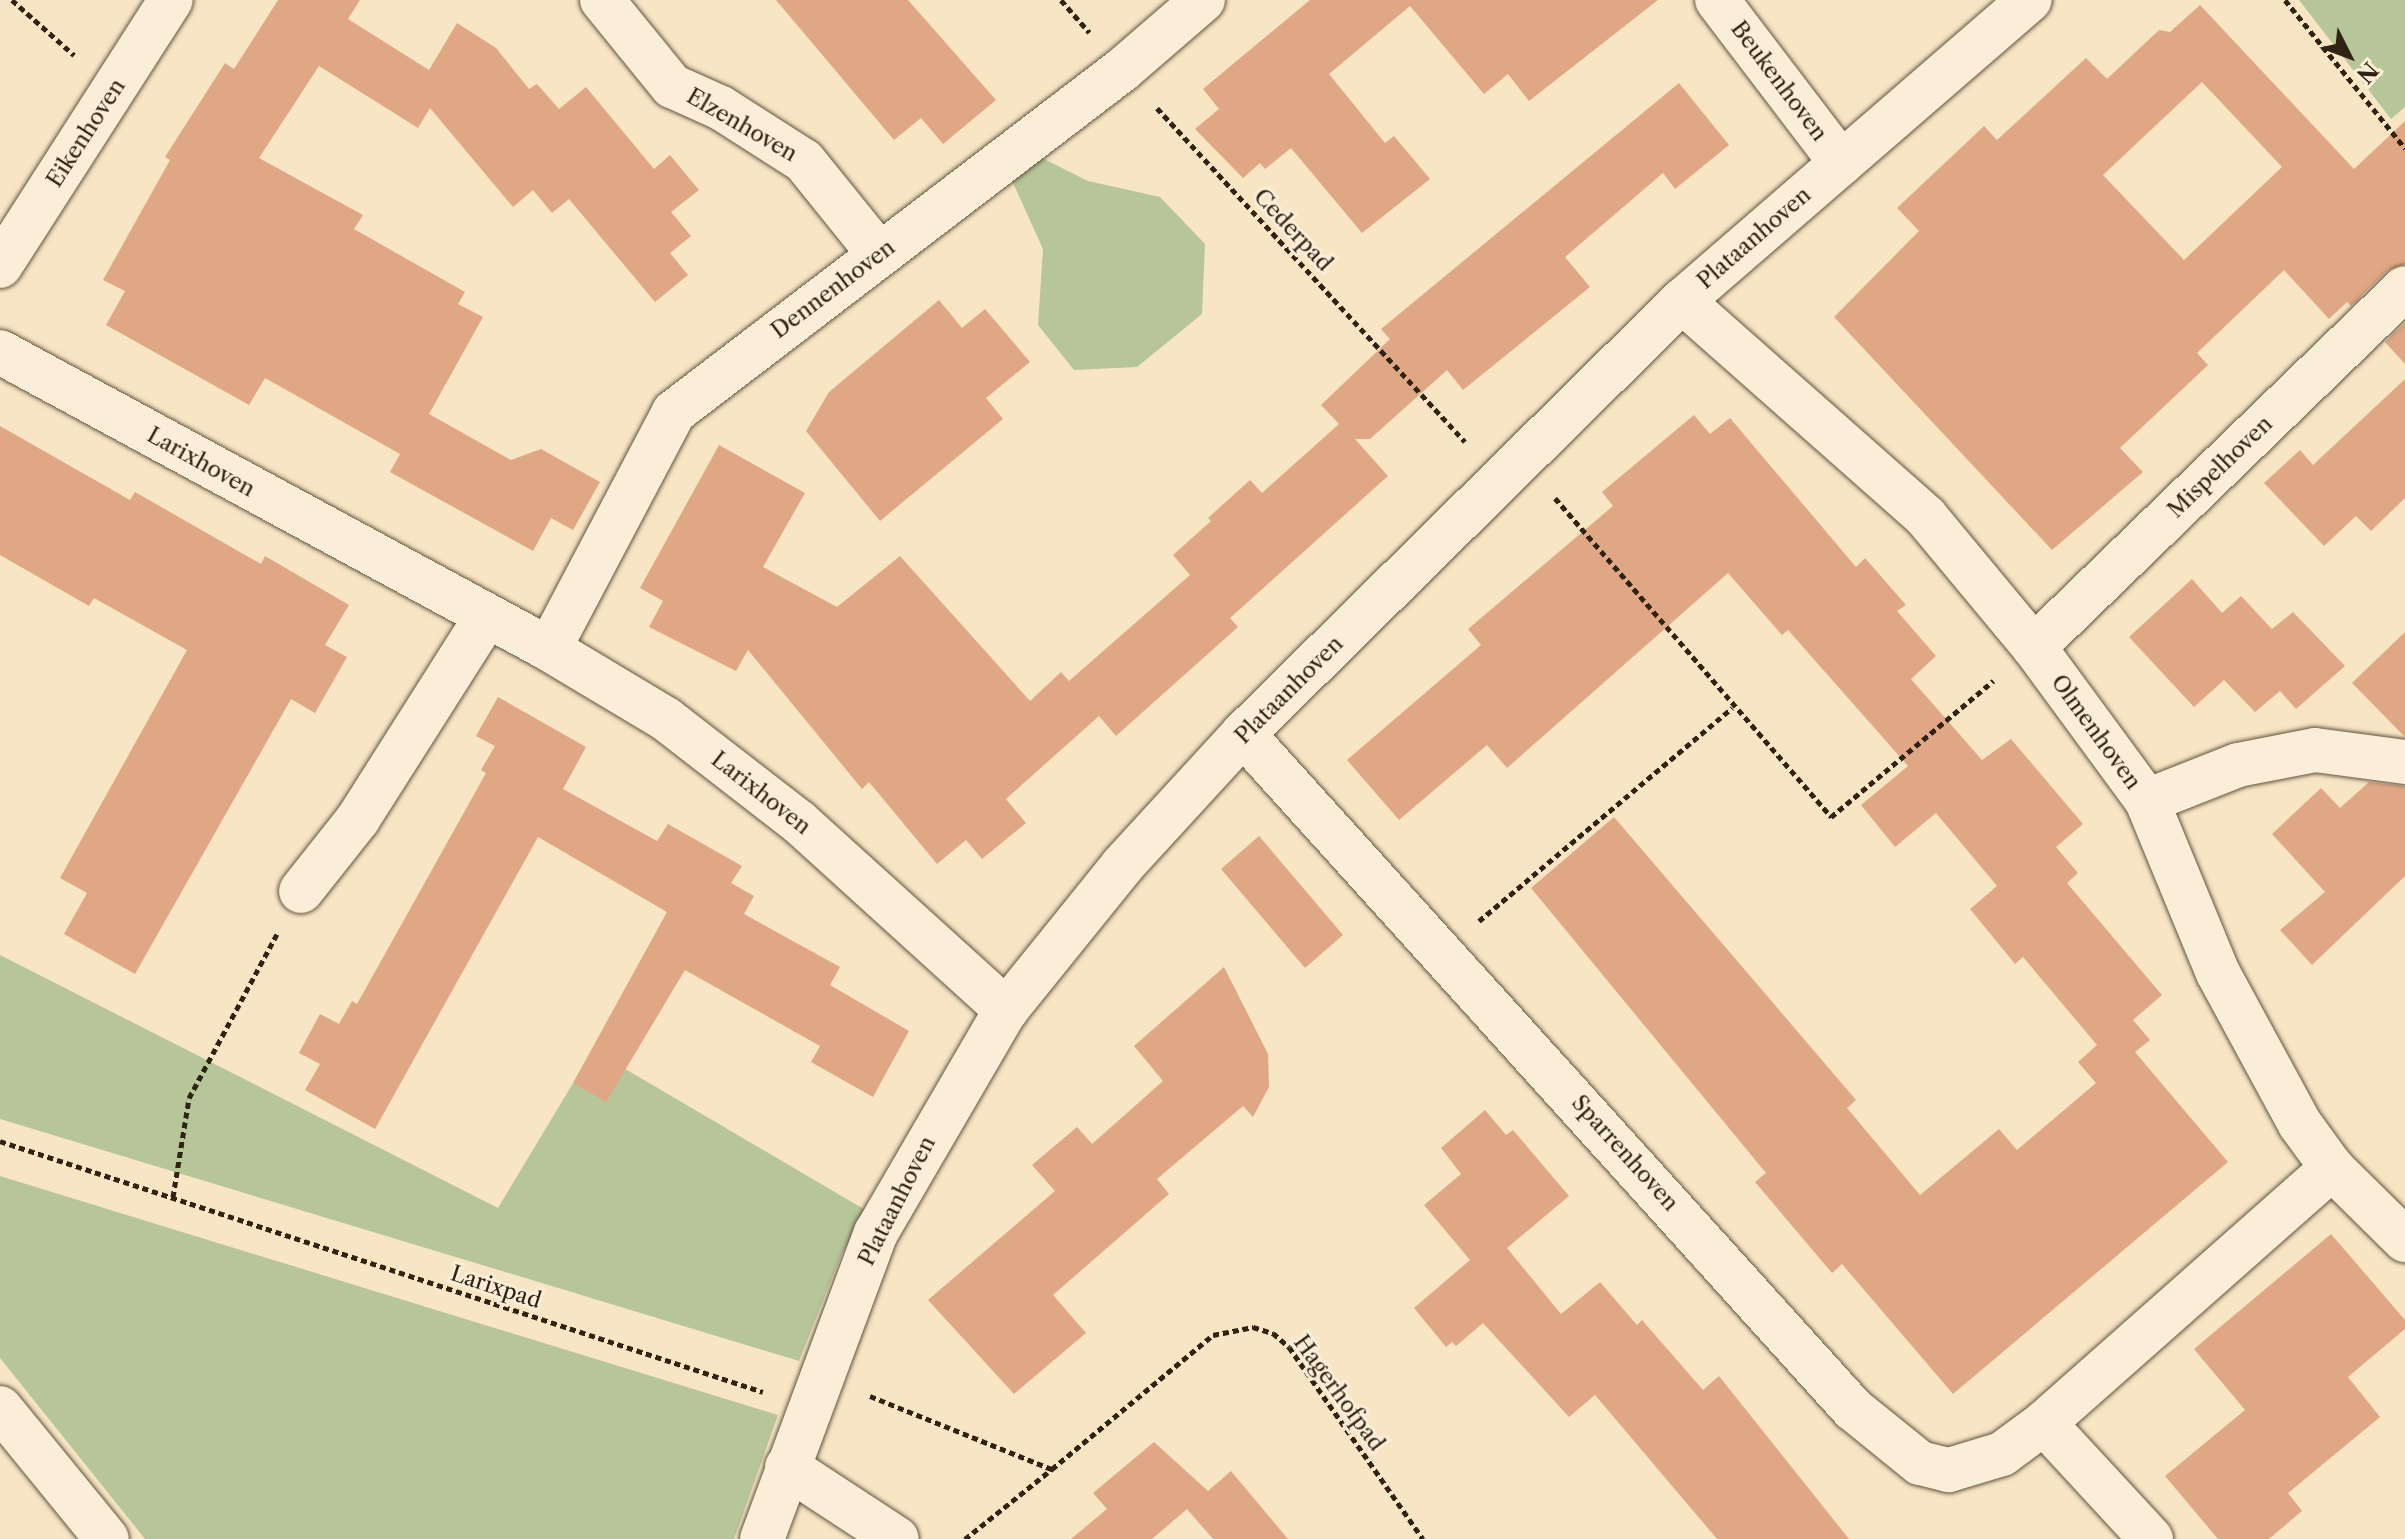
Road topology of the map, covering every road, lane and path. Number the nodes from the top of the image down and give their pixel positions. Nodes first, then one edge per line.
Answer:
1 (12, 0) edge
2 (171, 0) edge
3 (602, 0) edge
4 (1061, 0) edge
5 (1203, 0) edge
6 (1717, 0) edge
7 (2030, 0) edge
8 (2285, 0) edge
9 (1122, 70) junction
10 (113, 90) junction
11 (2405, 148) edge
12 (1841, 163) junction
13 (879, 254) junction
14 (0, 266) edge
15 (2405, 288) edge
16 (1682, 301) junction
17 (0, 352) edge
18 (1512, 470) junction
19 (486, 617) junction
20 (2034, 647) junction
21 (549, 649) junction
22 (1732, 708) junction
23 (1243, 734) junction
24 (2405, 762) edge
25 (2147, 801) junction
26 (301, 891) joint
27 (1444, 950) junction
28 (1006, 1010) junction
29 (0, 1141) edge
30 (2332, 1168) junction
31 (173, 1197) junction
32 (2405, 1240) edge
33 (817, 1387) junction
34 (0, 1408) edge
35 (2044, 1423) junction
36 (787, 1467) junction
37 (1052, 1469) junction
38 (107, 1539) edge
39 (762, 1539) edge
40 (897, 1539) edge
41 (965, 1539) edge
42 (1423, 1539) edge
43 (2151, 1539) edge

1 - 10 path
2 - 10 street, Eikenhoven
3 - 13 street, Elzenhoven
4 - 9 path, Cederpad
5 - 9 street, Dennenhoven
6 - 12 street, Beukenhoven
7 - 12 street, Plataanhoven
8 - 11 path
9 - 13 street, Dennenhoven
9 - 18 path, Cederpad
10 - 14 street, Eikenhoven
12 - 16 street, Plataanhoven
13 - 21 street, Dennenhoven
15 - 20 street, Mispelhoven
16 - 18 street, Plataanhoven
16 - 20 street, Olmenhoven
17 - 19 street, Larixhoven
18 - 22 path, Cederpad
18 - 23 street, Plataanhoven
19 - 21 street, Larixhoven
19 - 26 street
20 - 22 path, Cederpad
20 - 25 street, Olmenhoven
21 - 28 street, Larixhoven
22 - 27 path
23 - 27 street, Sparrenhoven
23 - 28 street, Plataanhoven
24 - 25 street
25 - 30 street, Olmenhoven
26 - 31 path
27 - 35 street, Sparrenhoven
28 - 33 street, Plataanhoven
29 - 31 path, Larixpad
30 - 32 street, Olmenhoven
30 - 35 street, Sparrenhoven
31 - 33 path, Larixpad
33 - 36 street, Plataanhoven
33 - 37 path
34 - 38 street
35 - 43 street
36 - 39 street, Plataanhoven
36 - 40 street
37 - 41 path, Hagerhofpad
37 - 42 path, Hagerhofpad

